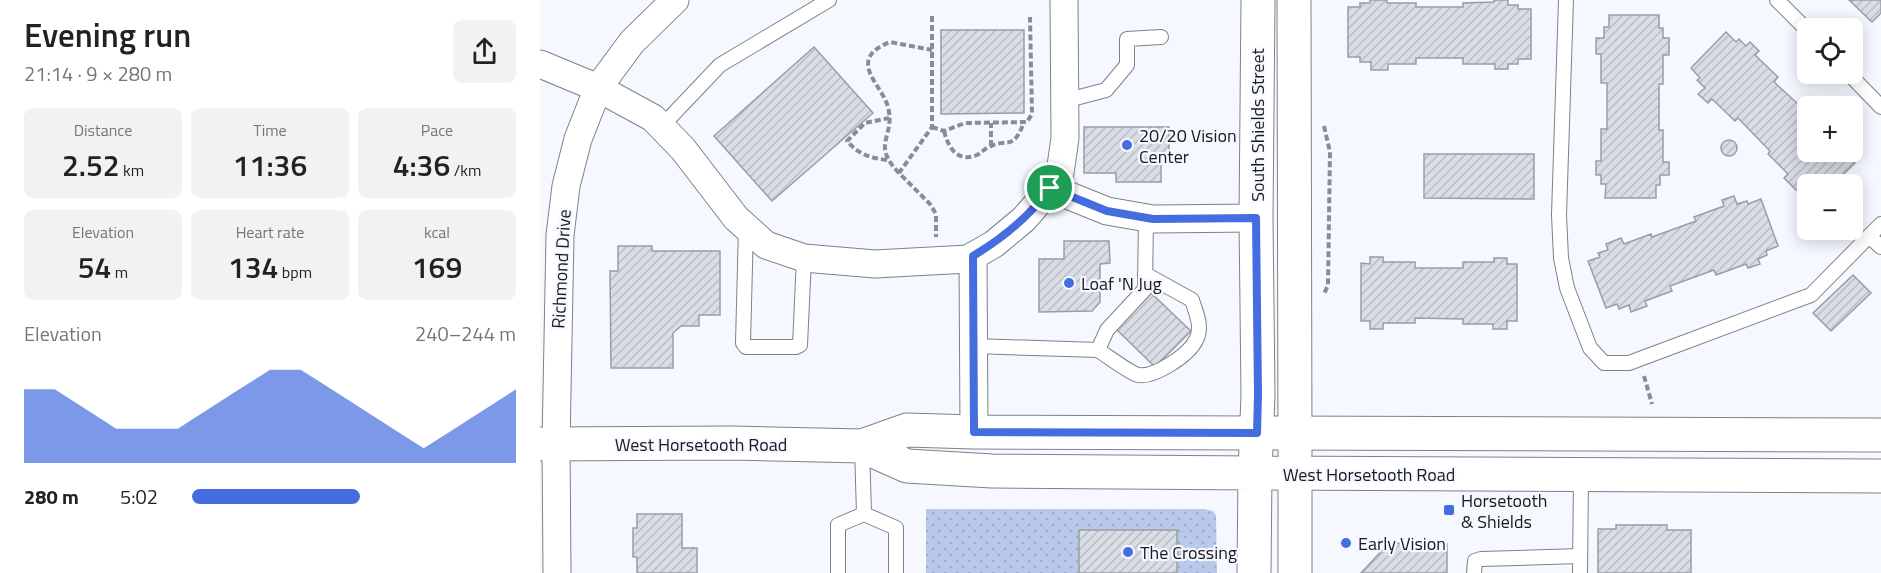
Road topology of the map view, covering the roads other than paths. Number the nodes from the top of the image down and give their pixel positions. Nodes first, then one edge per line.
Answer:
1 (675, 0) edge
2 (829, 0) edge
3 (1064, 0) edge
4 (1258, 0) edge
5 (1294, 0) edge
6 (1566, 0) edge
7 (1777, 0) edge
8 (1797, 20) edge
9 (1161, 37) dead end
10 (540, 64) edge
11 (1859, 84) edge
12 (598, 88) junction
13 (1064, 101) junction
14 (1881, 107) edge
15 (661, 127) junction
16 (1050, 188) junction
17 (1146, 218) junction
18 (1256, 218) junction
19 (1881, 224) edge
20 (747, 227) junction
21 (1869, 236) junction
22 (1881, 247) edge
23 (973, 256) junction
24 (804, 258) junction
25 (1145, 274) junction
26 (973, 346) junction
27 (1098, 350) junction
28 (974, 432) junction
29 (1294, 432) junction
30 (1257, 433) junction
31 (1881, 435) edge
32 (548, 444) edge
33 (862, 446) junction
34 (1255, 473) junction
35 (1295, 473) junction
36 (1581, 475) junction
37 (1881, 476) edge
38 (864, 514) junction
39 (1580, 556) junction
40 (556, 573) edge
41 (838, 573) edge
42 (896, 573) edge
43 (1254, 573) edge
44 (1295, 573) edge
45 (1474, 573) edge
46 (1580, 573) edge

1 - 12 street, Richmond Drive
2 - 15 lane
3 - 13 street
4 - 18 main road, South Shields Street
5 - 29 main road, South Shields Street
6 - 21 lane
7 - 8 lane
9 - 13 lane
10 - 12 street
11 - 14 lane
12 - 15 street
12 - 32 street, Richmond Drive
13 - 16 street
15 - 20 street
16 - 17 street
16 - 23 street
17 - 18 street
17 - 25 lane
18 - 30 main road, South Shields Street
19 - 21 lane
20 - 24 street
20 - 24 lane
21 - 22 lane
23 - 24 street
23 - 26 street
25 - 27 lane
25 - 27 lane
26 - 27 lane
26 - 28 street
28 - 30 main road, West Horsetooth Road
28 - 33 main road, West Horsetooth Road
29 - 30 main road, West Horsetooth Road
29 - 31 main road, West Horsetooth Road
29 - 35 main road, South Shields Street
30 - 34 main road, South Shields Street
32 - 33 main road, West Horsetooth Road
32 - 40 street, Richmond Drive
33 - 34 main road, West Horsetooth Road
33 - 38 lane
34 - 35 main road, West Horsetooth Road
34 - 43 main road, South Shields Street
35 - 36 main road, West Horsetooth Road
35 - 44 main road, South Shields Street
36 - 37 main road, West Horsetooth Road
36 - 39 lane
38 - 41 lane
38 - 42 lane
39 - 45 lane
39 - 46 lane

